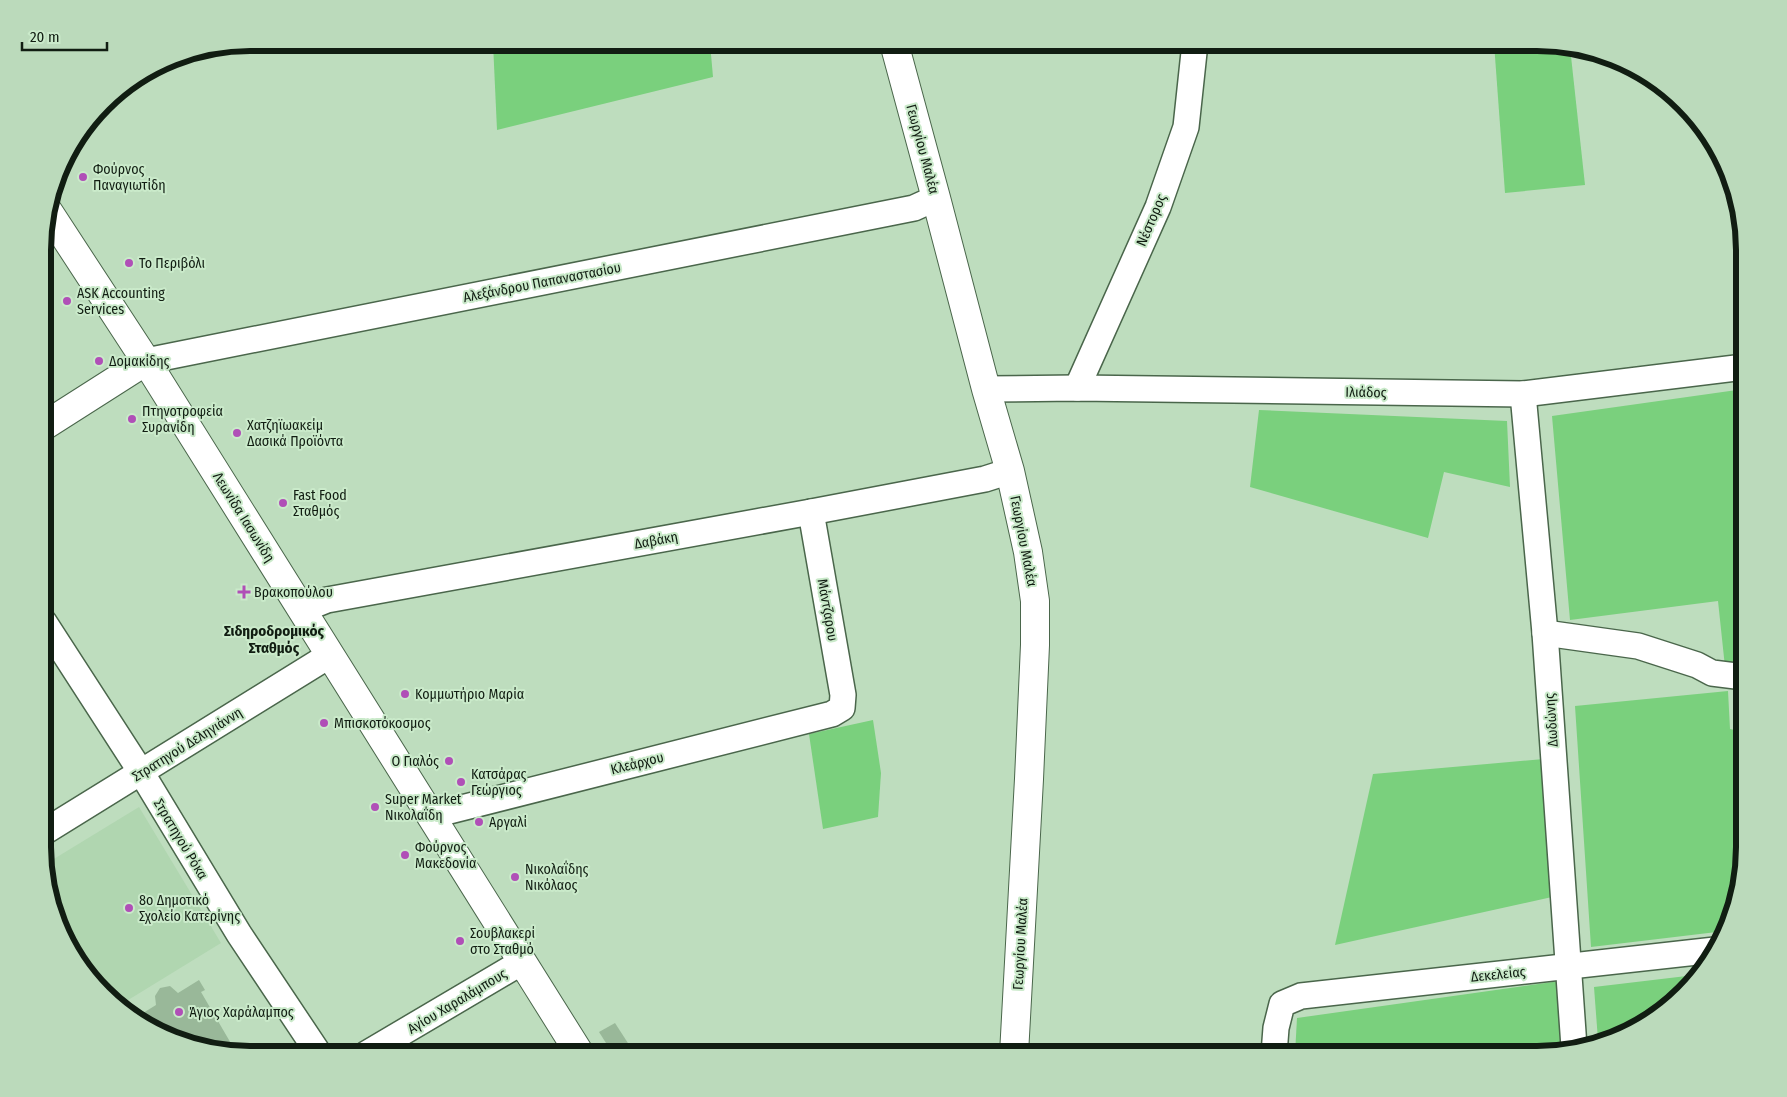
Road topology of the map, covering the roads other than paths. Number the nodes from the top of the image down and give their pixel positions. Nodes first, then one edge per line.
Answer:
1 (896, 51) edge
2 (1194, 51) edge
3 (936, 198) junction
4 (54, 220) edge
5 (146, 361) junction
6 (1736, 368) edge
7 (1077, 388) junction
8 (986, 389) junction
9 (1523, 394) junction
10 (51, 422) edge
11 (1010, 471) junction
12 (811, 512) junction
13 (302, 610) junction
14 (51, 633) edge
15 (1545, 633) junction
16 (330, 655) junction
17 (1736, 676) edge
18 (842, 708) joint
19 (141, 772) junction
20 (430, 816) junction
21 (51, 828) edge
22 (1706, 951) edge
23 (522, 962) junction
24 (1569, 966) junction
25 (1574, 1042) edge
26 (314, 1046) edge
27 (380, 1046) edge
28 (575, 1046) edge
29 (1014, 1046) edge
30 (1275, 1046) edge

1 - 3 street, Γεωργίου Μαλέα
2 - 7 street, Νέστορος
3 - 5 street, Αλεξάνδρου Παπαναστασίου
3 - 8 street, Γεωργίου Μαλέα
4 - 5 street, Λεωνίδα Ιασωνίδη
5 - 10 street
5 - 13 street, Λεωνίδα Ιασωνίδη
6 - 9 street, Ιλιάδος
7 - 8 street, Ιλιάδος
7 - 9 street, Ιλιάδος
8 - 11 street, Γεωργίου Μαλέα
9 - 15 street, Δωδώνης
11 - 12 street, Δαβάκη
11 - 29 street, Γεωργίου Μαλέα
12 - 13 street, Δαβάκη
12 - 18 street, Μάντζαρου
13 - 16 street, Λεωνίδα Ιασωνίδη
14 - 19 street, Στρατηγού Ρόκα
15 - 17 street
15 - 24 street, Δωδώνης
16 - 19 street, Στρατηγού Δεληγιάννη
16 - 20 street, Λεωνίδα Ιασωνίδη
18 - 20 street, Κλεάρχου
19 - 21 street, Στρατηγού Δεληγιάννη
19 - 26 street, Στρατηγού Ρόκα
20 - 23 street, Λεωνίδα Ιασωνίδη
22 - 24 street, Δεκελείας
23 - 27 street, Αγίου Χαραλάμπους
23 - 28 street, Λεωνίδα Ιασωνίδη
24 - 25 street, Δωδώνης
24 - 30 street, Δεκελείας

